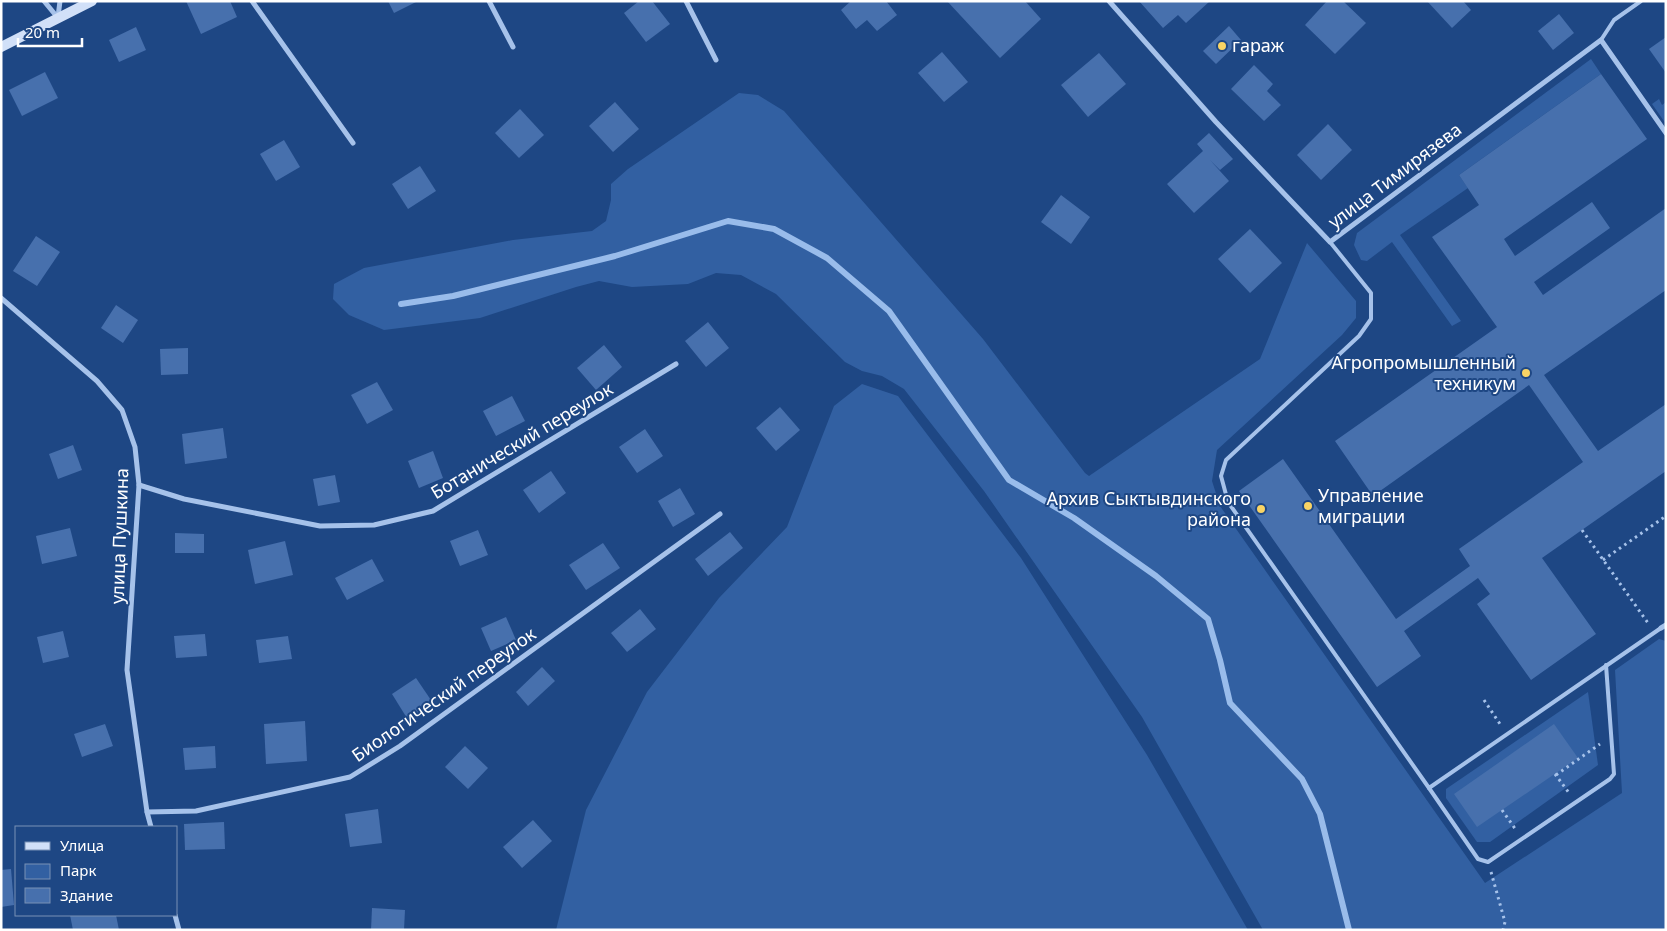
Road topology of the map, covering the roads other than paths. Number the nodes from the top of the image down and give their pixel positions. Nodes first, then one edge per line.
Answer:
1 (44, 1) edge
2 (60, 1) edge
3 (92, 1) edge
4 (252, 1) edge
5 (489, 1) edge
6 (686, 1) edge
7 (1109, 1) edge
8 (1641, 1) edge
9 (58, 18) junction
10 (1601, 40) junction
11 (1, 47) edge
12 (513, 47) dead end
13 (716, 60) dead end
14 (1666, 133) edge
15 (354, 143) dead end
16 (1330, 242) junction
17 (1, 298) edge
18 (676, 364) dead end
19 (139, 486) junction
20 (720, 514) dead end
21 (1664, 628) edge
22 (1606, 666) junction
23 (1429, 788) junction
24 (147, 812) junction
25 (151, 826) edge
26 (175, 916) edge
27 (179, 930) edge

1 - 9 street
2 - 9 street
3 - 9 main road
4 - 15 street
5 - 12 street
6 - 13 street
7 - 16 street, улица Тимирязева
8 - 10 lane
9 - 11 main road
10 - 14 street
10 - 16 street, улица Тимирязева
16 - 23 lane
17 - 19 street, улица Пушкина
18 - 19 street, Ботанический переулок
19 - 24 street, улица Пушкина
20 - 24 street, Биологический переулок
21 - 22 lane
22 - 23 lane
22 - 23 lane
24 - 25 street, улица Пушкина
26 - 27 street

